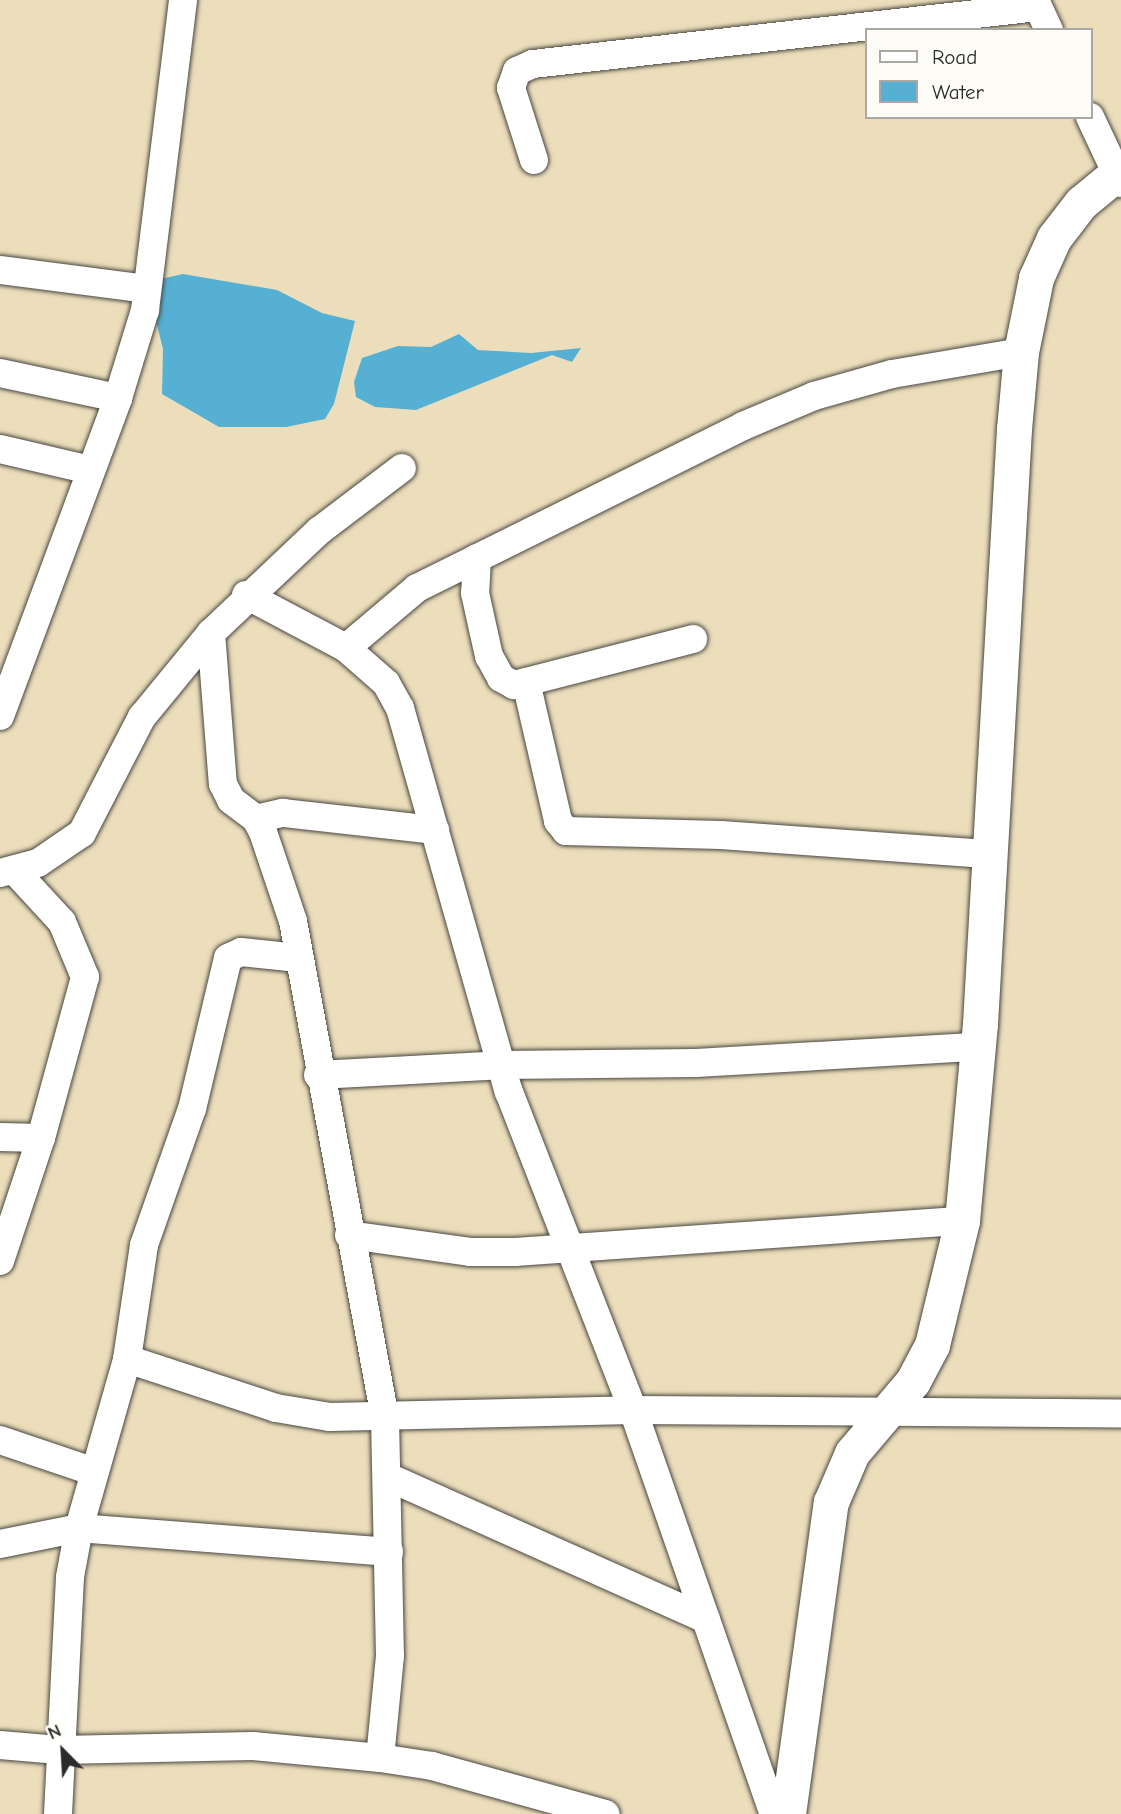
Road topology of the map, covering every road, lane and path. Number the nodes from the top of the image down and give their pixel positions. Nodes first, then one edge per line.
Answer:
1 (183, 0) edge
2 (1041, 12) edge
3 (885, 28) edge
4 (866, 30) edge
5 (1091, 119) edge
6 (534, 160) dead end
7 (1119, 175) edge
8 (0, 270) edge
9 (146, 289) junction
10 (1021, 352) junction
11 (0, 373) edge
12 (118, 398) junction
13 (0, 449) edge
14 (402, 468) dead end
15 (90, 470) junction
16 (477, 558) junction
17 (246, 595) junction
18 (211, 633) junction
19 (693, 639) dead end
20 (346, 648) junction
21 (526, 682) junction
22 (0, 716) edge
23 (256, 819) junction
24 (435, 830) junction
25 (986, 854) junction
26 (7, 871) edge
27 (299, 958) junction
28 (977, 1046) junction
29 (500, 1065) junction
30 (318, 1075) junction
31 (0, 1137) edge
32 (41, 1138) junction
33 (962, 1221) junction
34 (349, 1235) junction
35 (569, 1248) junction
36 (0, 1261) edge
37 (127, 1359) junction
38 (633, 1410) junction
39 (1121, 1413) edge
40 (880, 1415) junction
41 (385, 1418) junction
42 (0, 1440) edge
43 (94, 1472) junction
44 (388, 1477) junction
45 (79, 1528) junction
46 (0, 1544) edge
47 (389, 1552) junction
48 (706, 1619) junction
49 (0, 1745) edge
50 (60, 1750) junction
51 (380, 1758) junction
52 (58, 1814) edge
53 (605, 1814) edge
54 (774, 1814) edge
55 (788, 1814) edge

1 - 9 street
2 - 3 street
4 - 6 street
5 - 7 street
7 - 10 street
8 - 9 street
9 - 12 street
10 - 16 street
10 - 25 street
11 - 12 street
12 - 15 street
13 - 15 street
14 - 17 street
15 - 22 street
16 - 20 street
16 - 21 street
17 - 18 street
17 - 20 street
18 - 23 street
18 - 26 street
19 - 21 street
20 - 24 street
21 - 25 street
23 - 24 street
23 - 27 street
24 - 29 street
25 - 28 street
26 - 32 street
27 - 30 street
27 - 37 street
28 - 29 street
28 - 33 street
29 - 30 street
29 - 35 street
30 - 34 street
31 - 32 street
32 - 36 street
33 - 35 street
33 - 40 street
34 - 35 street
34 - 41 street
35 - 38 street
37 - 41 street
37 - 43 street
38 - 40 street
38 - 41 street
38 - 48 street
39 - 40 street
40 - 55 street
41 - 44 street
42 - 43 street
43 - 45 street
44 - 47 street
44 - 48 street
45 - 46 street
45 - 47 street
45 - 50 street
47 - 51 street
48 - 54 street
49 - 50 street
50 - 51 street
50 - 52 street
51 - 53 street

